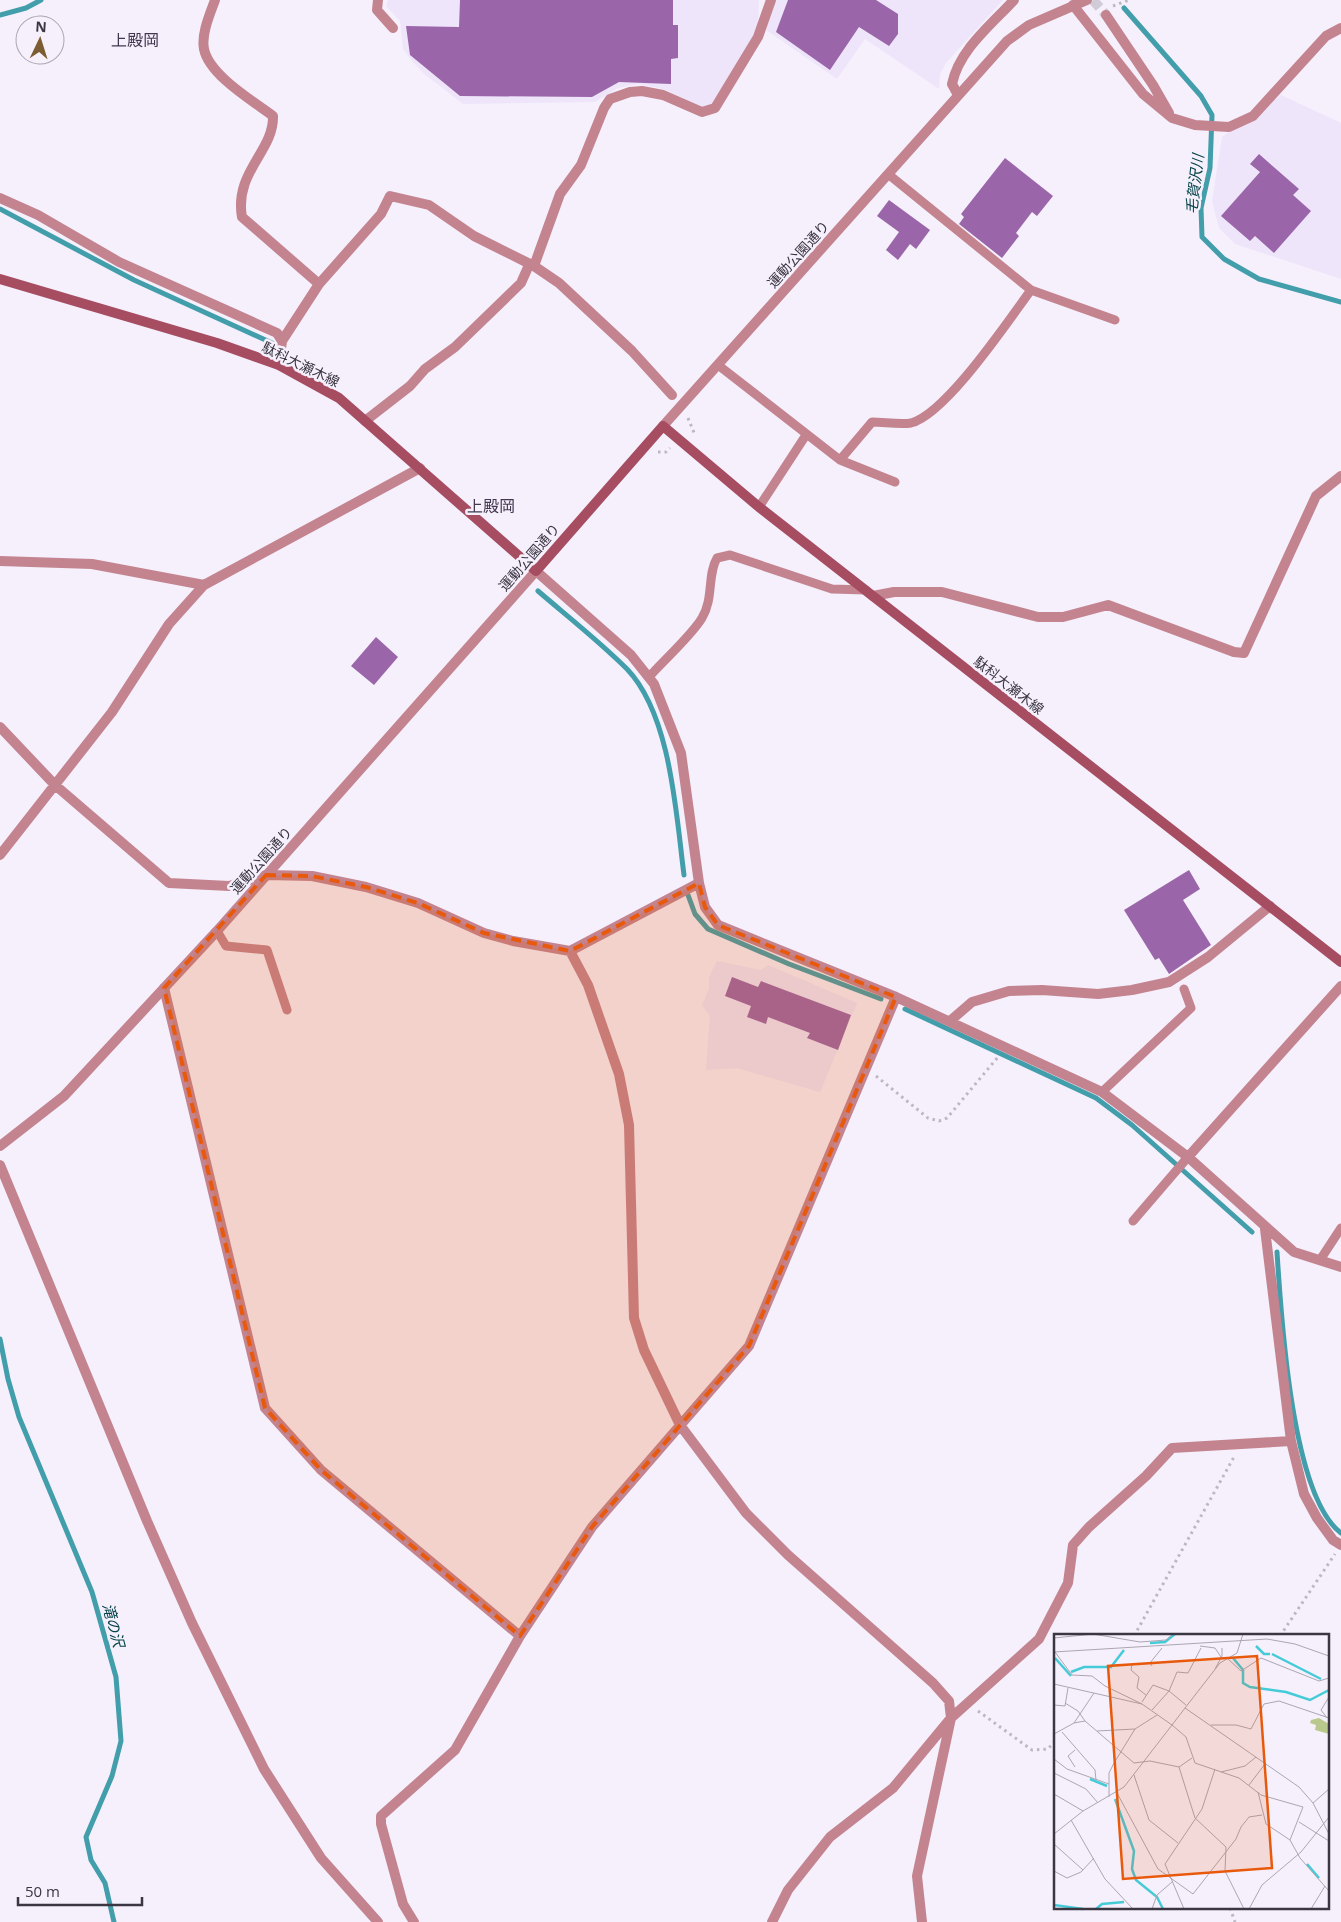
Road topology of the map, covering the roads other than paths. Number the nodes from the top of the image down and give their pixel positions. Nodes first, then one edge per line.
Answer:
1 (215, 0) edge
2 (378, 0) edge
3 (771, 0) edge
4 (1014, 0) edge
5 (1087, 0) edge
6 (1072, 6) junction
7 (1106, 12) tunnel mouth
8 (393, 28) dead end
9 (1341, 28) edge
10 (958, 94) junction
11 (1172, 118) junction
12 (888, 174) junction
13 (0, 198) edge
14 (532, 265) junction
15 (0, 279) edge
16 (319, 284) junction
17 (1030, 290) junction
18 (1115, 320) dead end
19 (282, 341) junction
20 (279, 365) junction
21 (718, 365) junction
22 (672, 395) dead end
23 (365, 421) junction
24 (662, 426) junction
25 (806, 435) junction
26 (840, 460) junction
27 (420, 468) junction
28 (1341, 476) edge
29 (895, 482) dead end
30 (759, 506) junction
31 (0, 561) edge
32 (536, 571) junction
33 (204, 585) junction
34 (869, 593) junction
35 (649, 676) junction
36 (0, 727) edge
37 (55, 784) junction
38 (0, 855) edge
39 (266, 875) junction
40 (699, 882) junction
41 (1270, 906) junction
42 (217, 931) junction
43 (570, 951) junction
44 (1341, 962) edge
45 (1341, 986) edge
46 (164, 988) junction
47 (1184, 989) dead end
48 (896, 997) junction
49 (287, 1010) dead end
50 (950, 1021) junction
51 (1102, 1092) junction
52 (0, 1146) edge
53 (1186, 1159) junction
54 (0, 1164) edge
55 (1133, 1221) dead end
56 (1341, 1228) edge
57 (1265, 1229) junction
58 (1320, 1260) junction
59 (1341, 1267) edge
60 (680, 1425) junction
61 (1291, 1441) junction
62 (1341, 1545) edge
63 (520, 1636) junction
64 (951, 1718) junction
65 (378, 1922) edge
66 (414, 1922) edge
67 (772, 1922) edge
68 (922, 1922) edge

1 - 16 street
2 - 8 street
3 - 14 street
4 - 10 street
5 - 6 street, 運動公園通り
6 - 10 street, 運動公園通り
6 - 11 street
7 - 11 street
9 - 11 street
10 - 12 street, 運動公園通り
12 - 17 lane
12 - 21 street, 運動公園通り
13 - 19 street
14 - 16 street
14 - 22 street
14 - 23 street
15 - 20 main road, 駄科大瀬木線
16 - 19 street
17 - 18 lane
17 - 26 lane
19 - 20 street
20 - 23 main road, 駄科大瀬木線
21 - 24 street, 運動公園通り
21 - 25 lane
23 - 27 main road, 駄科大瀬木線
24 - 30 main road, 駄科大瀬木線
24 - 32 main road, 運動公園通り
25 - 26 lane
25 - 30 lane
26 - 29 lane
27 - 32 main road, 駄科大瀬木線
27 - 33 street
28 - 34 street
30 - 34 main road, 駄科大瀬木線
31 - 33 street
32 - 35 street
32 - 39 street, 運動公園通り
33 - 37 street
34 - 35 lane
34 - 41 main road, 駄科大瀬木線
35 - 40 street
36 - 37 street
37 - 38 street
37 - 39 street
39 - 42 street, 運動公園通り
39 - 43 street
40 - 43 street
40 - 48 street
41 - 44 main road, 駄科大瀬木線
41 - 50 street
42 - 46 street, 運動公園通り
42 - 49 lane
43 - 60 street
45 - 53 street
46 - 52 street, 運動公園通り
46 - 63 street
47 - 51 lane
48 - 50 street
48 - 60 street
50 - 51 street
51 - 53 street
53 - 55 lane
53 - 57 street
54 - 65 street
56 - 58 lane
57 - 58 street
57 - 61 street
58 - 59 street
60 - 63 street
60 - 64 street
61 - 62 street
61 - 64 street
63 - 66 street
64 - 67 street
64 - 68 street

